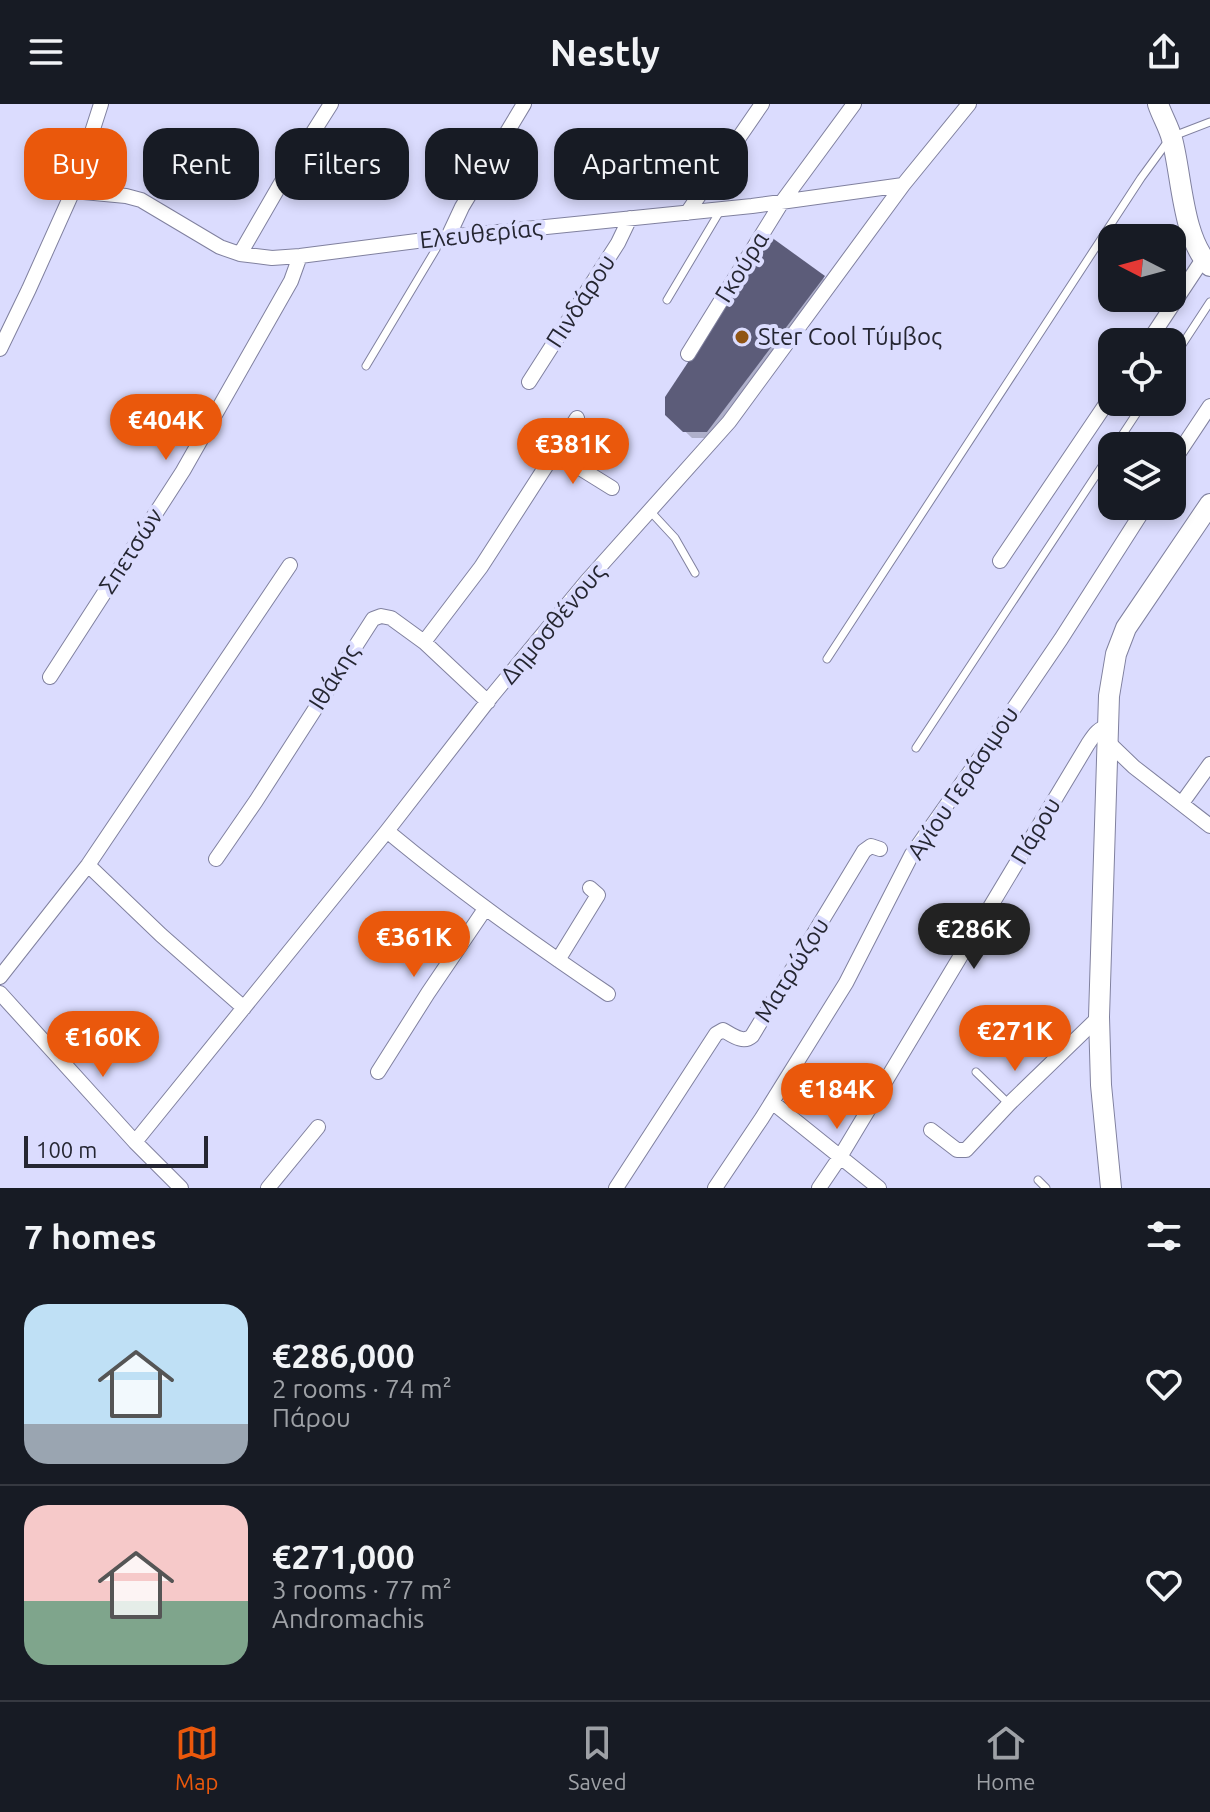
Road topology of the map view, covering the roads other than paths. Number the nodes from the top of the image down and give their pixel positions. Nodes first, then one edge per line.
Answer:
1 (101, 104) edge
2 (331, 104) edge
3 (524, 104) edge
4 (762, 104) edge
5 (854, 104) edge
6 (969, 104) edge
7 (1158, 104) edge
8 (1210, 122) edge
9 (93, 128) edge
10 (1171, 137) junction
11 (903, 185) junction
12 (127, 196) edge
13 (69, 200) edge
14 (782, 202) junction
15 (721, 209) junction
16 (687, 213) junction
17 (630, 218) junction
18 (443, 238) junction
19 (240, 254) junction
20 (300, 256) junction
21 (1207, 262) edge
22 (667, 300) dead end
23 (1210, 302) edge
24 (1158, 328) edge
25 (1186, 339) edge
26 (0, 349) edge
27 (688, 354) dead end
28 (366, 366) dead end
29 (529, 382) dead end
30 (1210, 406) edge
31 (1098, 416) edge
32 (577, 418) dead end
33 (1186, 442) edge
34 (554, 452) junction
35 (1098, 472) edge
36 (612, 488) dead end
37 (1210, 504) edge
38 (650, 511) junction
39 (1137, 520) edge
40 (1000, 561) dead end
41 (290, 565) dead end
42 (695, 573) dead end
43 (424, 642) junction
44 (827, 659) dead end
45 (50, 677) dead end
46 (488, 702) junction
47 (1108, 734) junction
48 (916, 748) dead end
49 (1210, 764) edge
50 (1182, 803) junction
51 (1210, 826) edge
52 (387, 831) junction
53 (880, 849) dead end
54 (216, 859) dead end
55 (88, 865) junction
56 (590, 888) dead end
57 (485, 909) junction
58 (558, 960) junction
59 (0, 977) edge
60 (0, 993) edge
61 (608, 994) dead end
62 (244, 1008) junction
63 (1099, 1017) junction
64 (378, 1072) dead end
65 (976, 1072) dead end
66 (772, 1102) junction
67 (1009, 1104) junction
68 (318, 1127) dead end
69 (931, 1130) dead end
70 (135, 1142) junction
71 (840, 1157) junction
72 (1038, 1180) dead end
73 (181, 1188) edge
74 (268, 1188) edge
75 (616, 1188) edge
76 (715, 1188) edge
77 (819, 1188) edge
78 (879, 1188) edge
79 (1046, 1188) edge
80 (1111, 1188) edge

1 - 9 street
2 - 19 street
3 - 18 street
4 - 16 street
5 - 14 street, Γκούρα
6 - 11 street, Δημοσθένους
7 - 10 main road
8 - 10 lane
10 - 21 main road
10 - 44 lane
11 - 14 street, Ελευθερίας
11 - 38 street, Δημοσθένους
12 - 19 street, Ελευθερίας
13 - 26 street
14 - 15 street, Ελευθερίας
14 - 27 street, Γκούρα
15 - 16 street, Ελευθερίας
15 - 22 lane
16 - 17 street, Ελευθερίας
17 - 18 street, Ελευθερίας
17 - 29 street, Πινδάρου
18 - 20 street, Ελευθερίας
18 - 28 lane
19 - 20 street, Ελευθερίας
20 - 45 street, Σπετσών
21 - 24 street
23 - 25 lane
30 - 33 street
31 - 40 street
32 - 34 street
34 - 36 street
34 - 43 street
35 - 48 lane
37 - 47 main road
38 - 42 lane
38 - 46 street, Δημοσθένους
39 - 66 street, Αγίου Γεράσιμου
41 - 55 street
43 - 46 street, Ιθάκης
43 - 54 street, Ιθάκης
46 - 52 street, Δημοσθένους
47 - 50 street
47 - 63 main road
47 - 71 street, Πάρου
49 - 50 street
50 - 51 street
52 - 57 street
52 - 62 street, Δημοσθένους
53 - 75 street, Ματρώζου
55 - 59 street
55 - 62 street
56 - 58 street
57 - 58 street
57 - 64 street
58 - 61 street
60 - 70 street
62 - 70 street, Δημοσθένους
63 - 67 street
63 - 80 main road
65 - 67 lane
66 - 71 street
66 - 76 street, Αγίου Γεράσιμου
67 - 69 street
68 - 74 street
70 - 73 street
71 - 77 street, Πάρου
71 - 78 street
72 - 79 lane

